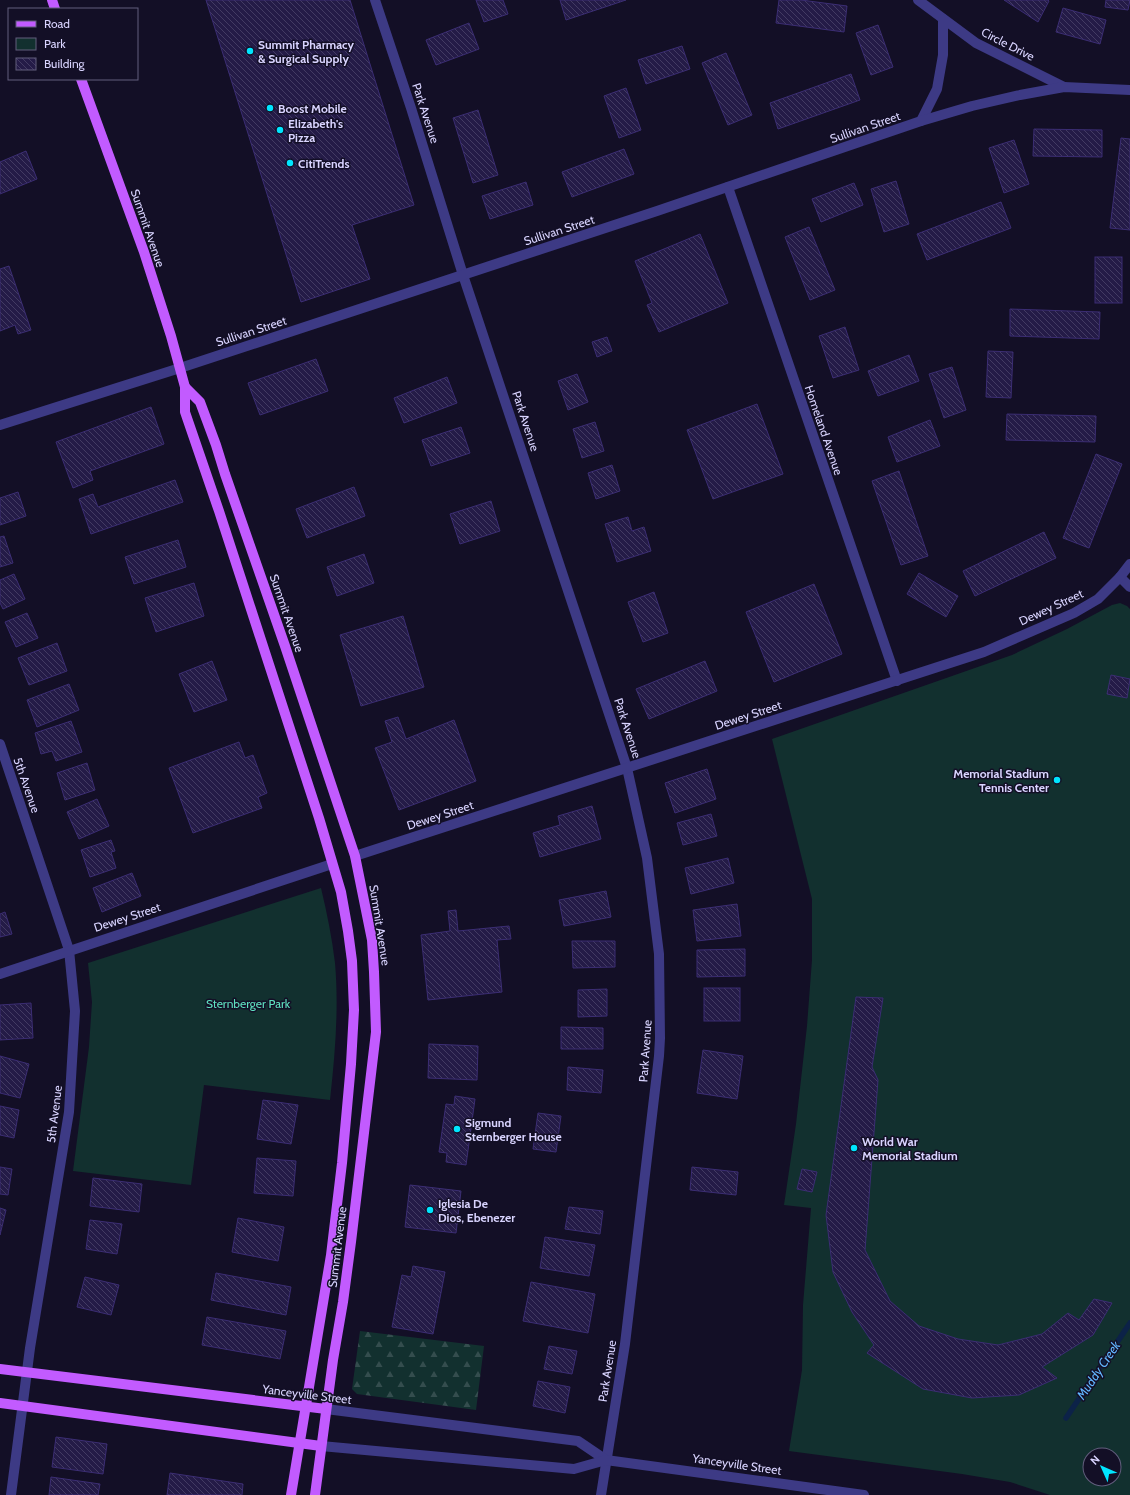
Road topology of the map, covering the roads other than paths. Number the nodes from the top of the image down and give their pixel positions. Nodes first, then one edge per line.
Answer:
1 (375, 0) edge
2 (918, 0) edge
3 (943, 19) junction
4 (81, 80) edge
5 (1064, 87) junction
6 (1130, 90) edge
7 (921, 121) junction
8 (728, 187) junction
9 (464, 275) junction
10 (180, 368) junction
11 (185, 387) junction
12 (0, 425) edge
13 (1130, 564) edge
14 (1120, 577) junction
15 (1130, 587) edge
16 (897, 681) junction
17 (0, 744) edge
18 (628, 768) junction
19 (354, 856) junction
20 (332, 864) junction
21 (69, 950) junction
22 (0, 974) edge
23 (0, 1369) edge
24 (27, 1372) junction
25 (0, 1403) edge
26 (306, 1406) junction
27 (23, 1407) junction
28 (326, 1409) junction
29 (299, 1442) junction
30 (321, 1446) junction
31 (606, 1460) junction
32 (11, 1495) edge
33 (291, 1495) edge
34 (315, 1495) edge
35 (601, 1495) edge
36 (864, 1495) edge

1 - 9 street, Park Avenue
2 - 3 street, Circle Drive
3 - 5 street, Circle Drive
3 - 7 street
4 - 10 main road, Summit Avenue
5 - 6 street, Sullivan Street
5 - 7 street, Sullivan Street
7 - 8 street, Sullivan Street
8 - 9 street, Sullivan Street
8 - 16 street, Homeland Avenue
9 - 10 street, Sullivan Street
9 - 18 street, Park Avenue
10 - 11 main road, Summit Avenue
10 - 12 street, Sullivan Street
11 - 19 main road, Summit Avenue
11 - 20 main road, Summit Avenue
13 - 14 street, Dewey Street
14 - 15 street
14 - 16 street, Dewey Street
16 - 18 street, Dewey Street
17 - 21 street, 5th Avenue
18 - 19 street, Dewey Street
18 - 31 street, Park Avenue
19 - 28 main road, Summit Avenue
20 - 21 street, Dewey Street
20 - 26 main road, Summit Avenue
21 - 22 street, Dewey Street
21 - 24 street, 5th Avenue
23 - 24 main road, Yanceyville Street
24 - 26 main road, Yanceyville Street
24 - 27 street, 5th Avenue
25 - 27 main road, Yanceyville Street
26 - 28 main road, Yanceyville Street
26 - 29 main road, Summit Avenue
27 - 29 main road, Yanceyville Street
27 - 32 street, 5th Avenue
28 - 30 main road, Summit Avenue
28 - 31 street, Yanceyville Street
29 - 30 main road, Yanceyville Street
29 - 33 main road, Summit Avenue
30 - 31 street, Yanceyville Street
30 - 34 main road, Summit Avenue
31 - 35 street, Park Avenue
31 - 36 street, Yanceyville Street

